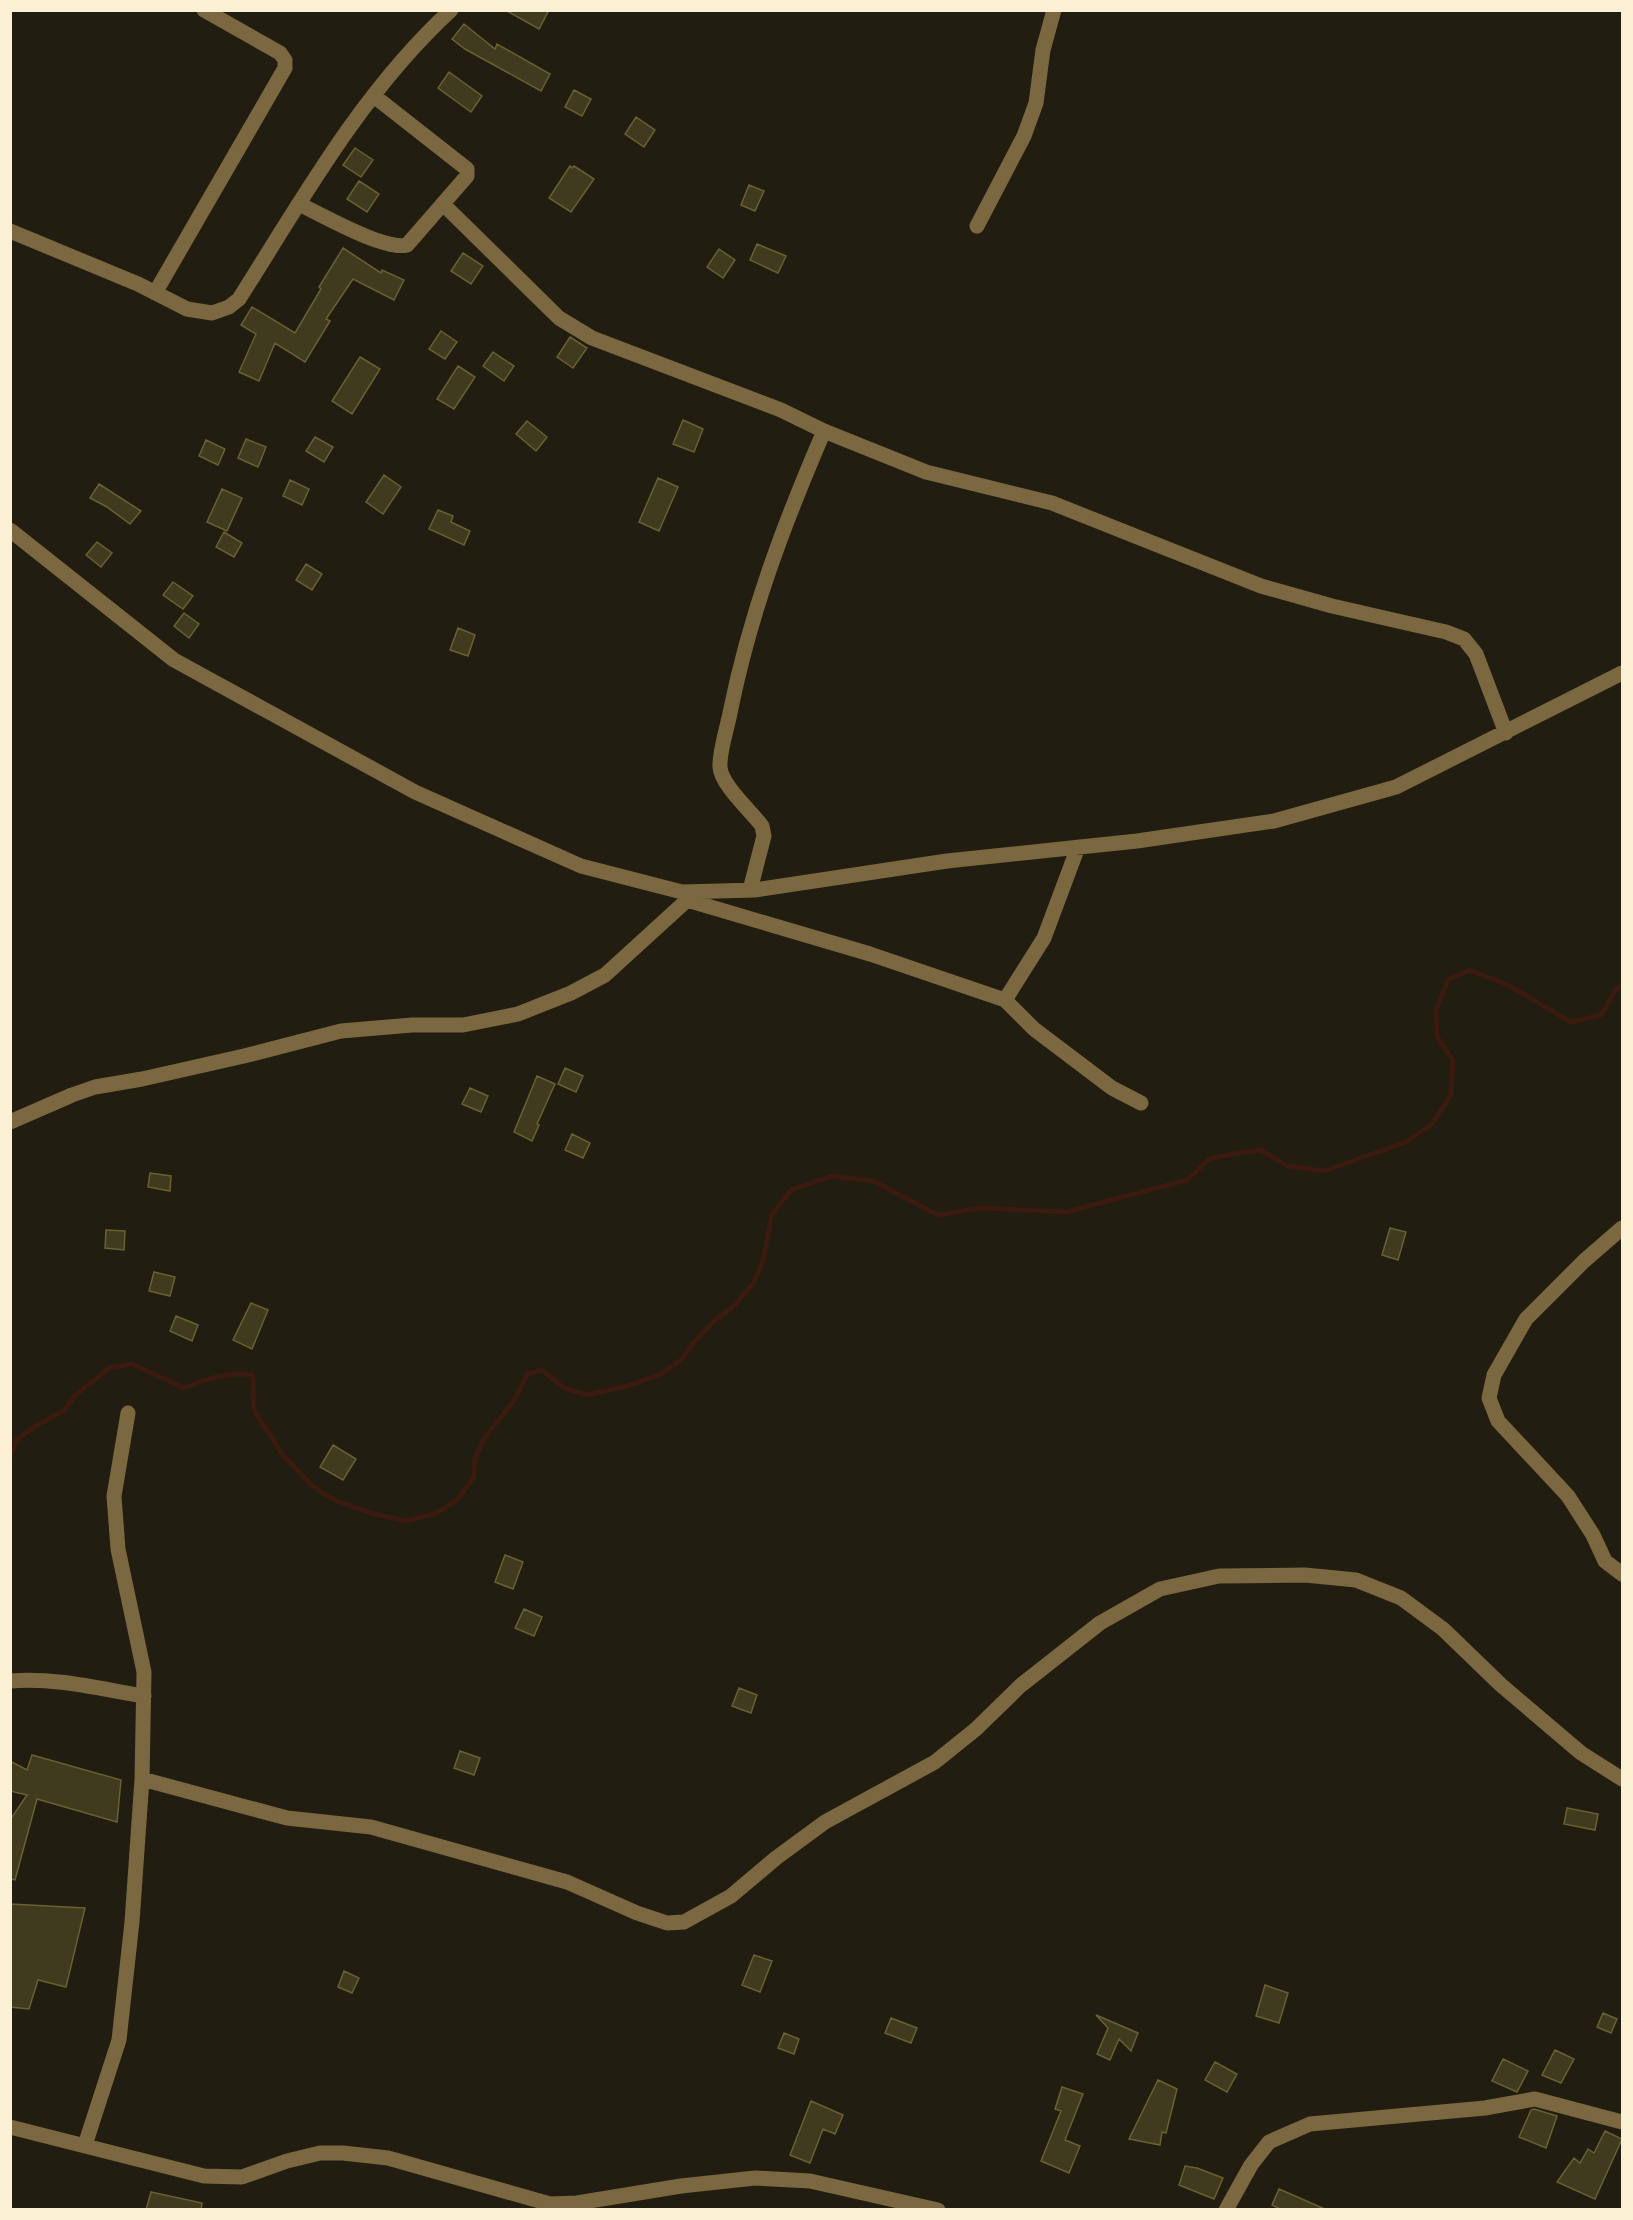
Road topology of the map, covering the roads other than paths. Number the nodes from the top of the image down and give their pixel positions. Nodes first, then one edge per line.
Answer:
1 (204, 10) edge
2 (451, 10) edge
3 (1054, 10) edge
4 (374, 96) junction
5 (299, 204) junction
6 (443, 204) junction
7 (977, 226) dead end
8 (10, 231) edge
9 (155, 293) junction
10 (824, 431) junction
11 (10, 530) edge
12 (1623, 673) edge
13 (1506, 733) junction
14 (1078, 848) junction
15 (750, 891) junction
16 (691, 896) junction
17 (1005, 1000) junction
18 (1141, 1103) dead end
19 (10, 1122) edge
20 (1623, 1228) edge
21 (128, 1413) dead end
22 (1623, 1574) edge
23 (10, 1681) edge
24 (144, 1696) junction
25 (142, 1779) junction
26 (1623, 1779) edge
27 (1623, 2122) edge
28 (10, 2127) edge
29 (85, 2145) junction
30 (938, 2210) edge
31 (1226, 2210) edge

1 - 9 street
2 - 4 street
3 - 7 street
4 - 5 street
4 - 6 street
5 - 6 street
5 - 9 street
6 - 10 street
8 - 9 street
10 - 13 street
10 - 15 street
11 - 16 street
12 - 13 street
13 - 14 street
14 - 15 street
14 - 17 street
15 - 16 street
16 - 17 street
16 - 19 street
17 - 18 street
20 - 22 street
21 - 24 street
23 - 24 street
24 - 25 street
25 - 26 street
25 - 29 street
27 - 31 street
28 - 29 street
29 - 30 street

